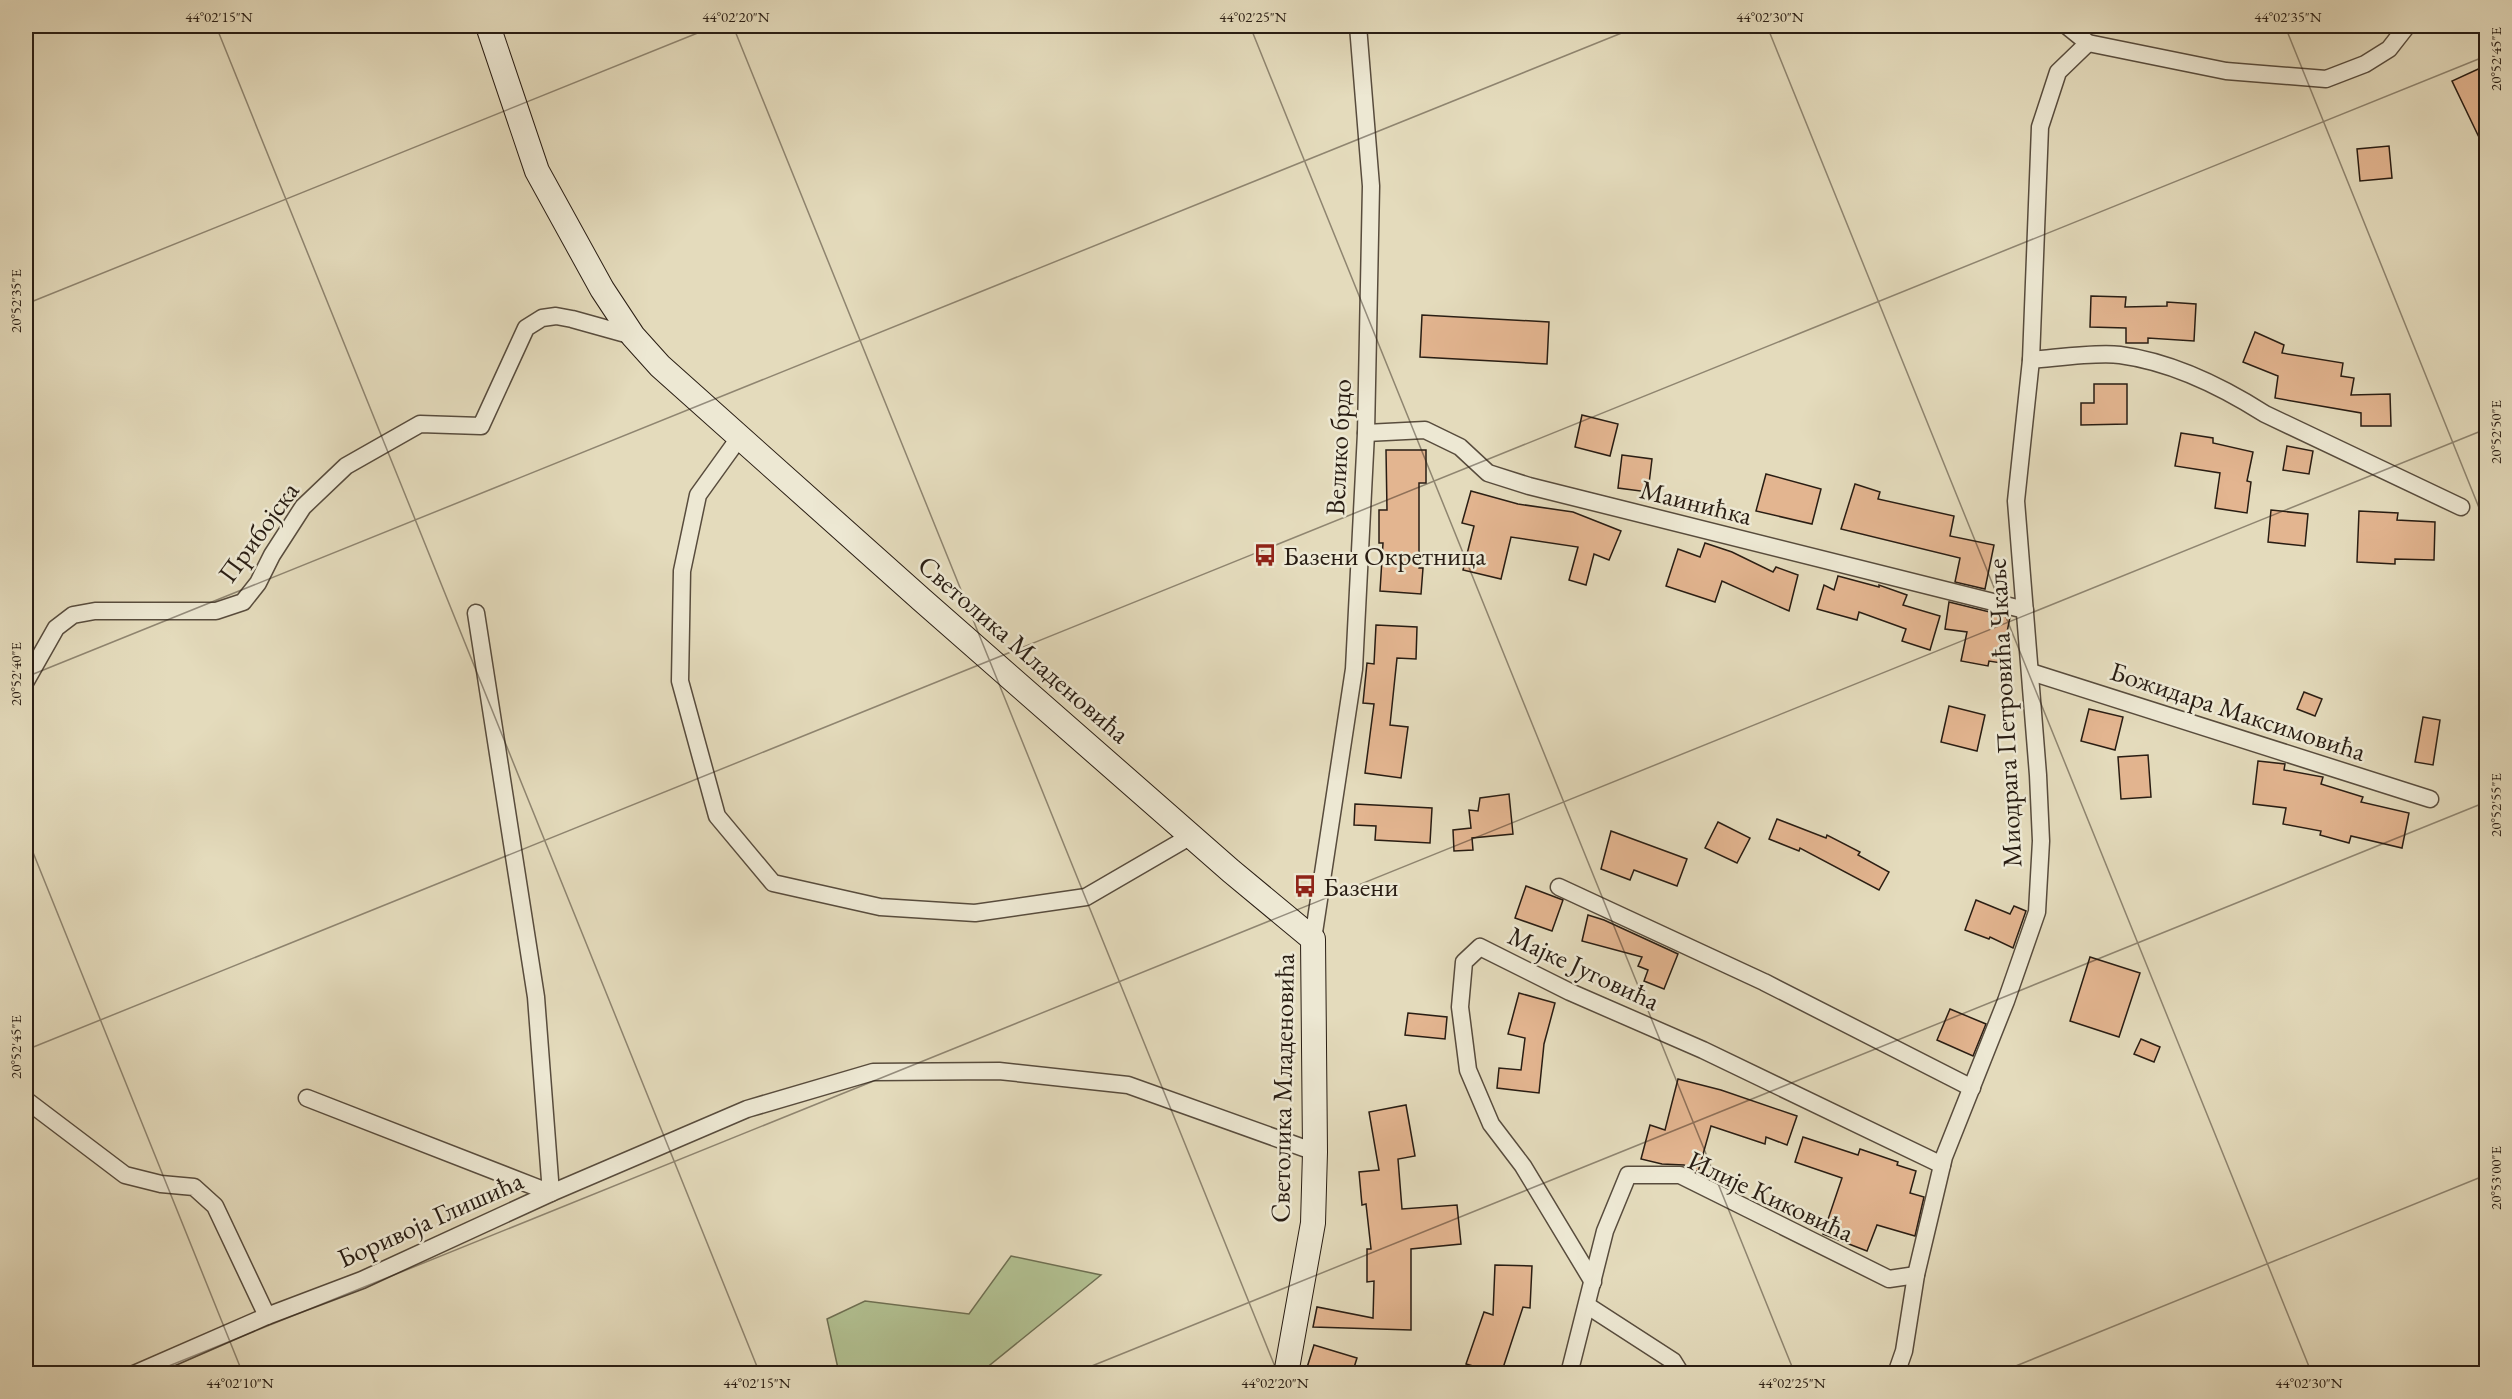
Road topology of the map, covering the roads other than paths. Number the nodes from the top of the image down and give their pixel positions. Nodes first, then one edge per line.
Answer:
1 (488, 26) edge
2 (1358, 26) edge
3 (2067, 26) edge
4 (2408, 26) edge
5 (2088, 43) junction
6 (633, 336) junction
7 (2031, 360) junction
8 (1366, 433) junction
9 (739, 438) junction
10 (2461, 507) dead end
11 (2025, 610) junction
12 (476, 613) dead end
13 (2031, 672) junction
14 (26, 681) edge
15 (2430, 799) dead end
16 (1191, 836) junction
17 (1559, 887) dead end
18 (1313, 939) junction
19 (1972, 1088) junction
20 (307, 1098) dead end
21 (26, 1100) edge
22 (1315, 1152) junction
23 (1942, 1165) junction
24 (551, 1193) junction
25 (1916, 1275) junction
26 (1593, 1282) junction
27 (1588, 1306) junction
28 (267, 1316) junction
29 (134, 1374) edge
30 (1286, 1374) edge
31 (1569, 1374) edge
32 (1681, 1374) edge
33 (1896, 1374) edge

1 - 6 street, Светолика Младеновића
2 - 8 street, Велико брдо
3 - 5 street
4 - 5 street
5 - 7 street, Миодрага Петровића Чкаље
6 - 9 street, Светолика Младеновића
6 - 14 street, Прибојска
7 - 10 street
7 - 11 street, Миодрага Петровића Чкаље
8 - 11 street, Маинићка
8 - 18 street, Велико брдо
9 - 16 street, Светолика Младеновића
9 - 16 street
11 - 13 street, Миодрага Петровића Чкаље
12 - 24 street
13 - 15 street, Божидара Максимовића
13 - 19 street, Миодрага Петровића Чкаље
16 - 18 street, Светолика Младеновића
17 - 19 street
18 - 22 street, Светолика Младеновића
19 - 23 street, Миодрага Петровића Чкаље
20 - 24 street
21 - 28 street
22 - 24 street, Боривоја Глишића
22 - 30 street, Светолика Младеновића
23 - 25 street, Миодрага Петровића Чкаље
23 - 26 street, Мајке Југовића
24 - 28 street, Боривоја Глишића
25 - 26 street, Илије Киковића
25 - 33 street, Миодрага Петровића Чкаље
26 - 27 street, Илије Киковића
27 - 31 street, Илије Киковића
27 - 32 street
28 - 29 street, Боривоја Глишића

